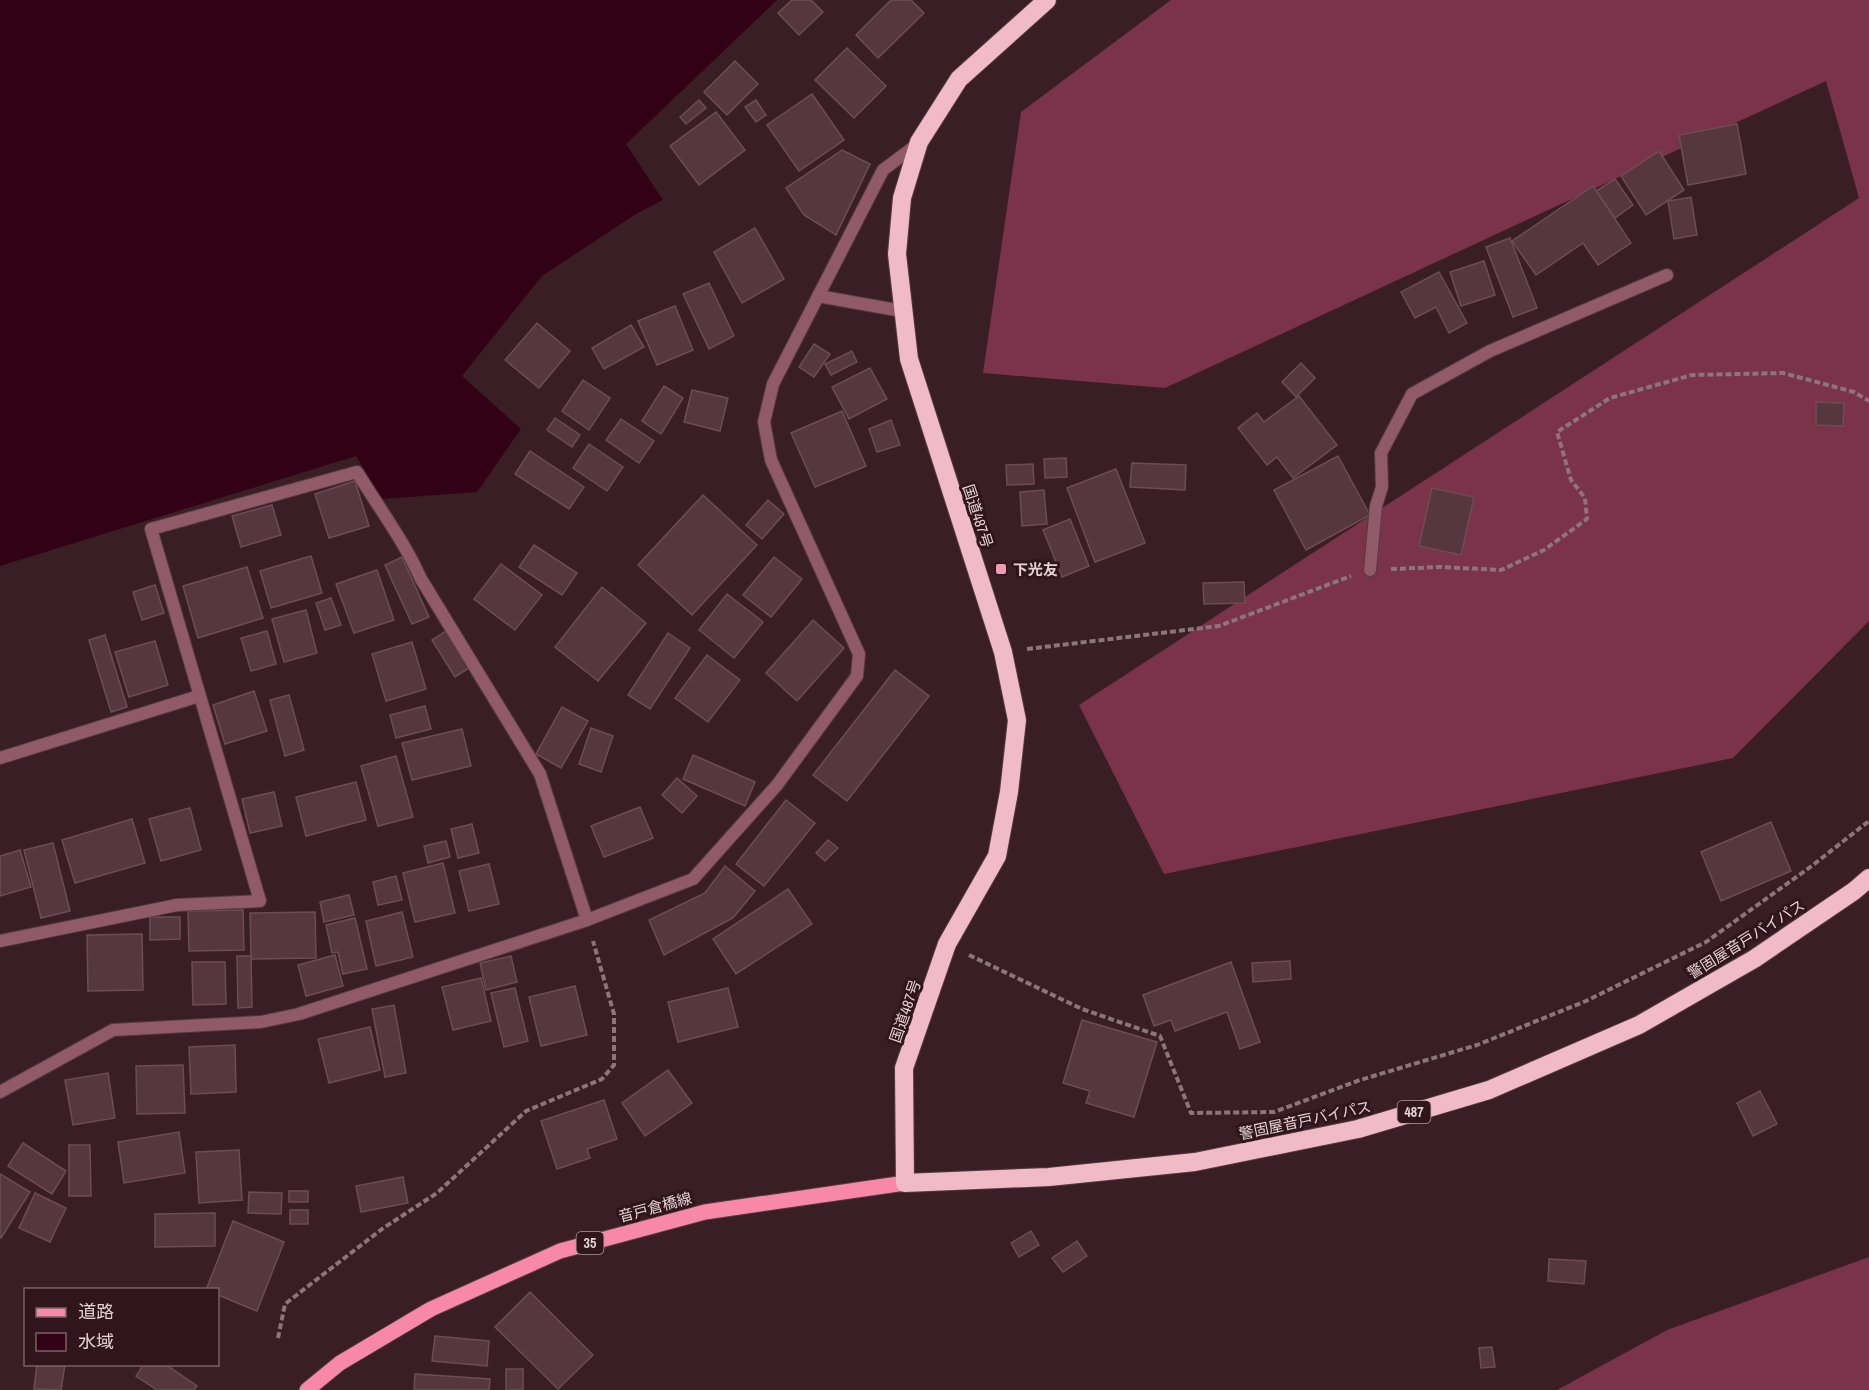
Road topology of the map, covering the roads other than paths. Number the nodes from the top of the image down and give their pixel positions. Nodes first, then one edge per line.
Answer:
1 (1047, 0) edge
2 (919, 142) junction
3 (1667, 275) dead end
4 (818, 296) junction
5 (902, 311) junction
6 (1370, 570) road end
7 (199, 696) junction
8 (0, 758) edge
9 (1869, 878) edge
10 (587, 920) junction
11 (0, 941) edge
12 (0, 1092) edge
13 (905, 1183) junction
14 (307, 1390) edge

1 - 2 highway, 国道487号
2 - 4 street
2 - 5 highway, 国道487号
3 - 6 street
4 - 5 street
4 - 10 street
5 - 13 highway, 国道487号
7 - 8 street
7 - 10 street
7 - 11 street
9 - 13 highway, 警固屋音戸バイパス / 487
10 - 12 street
13 - 14 main road, 音戸倉橋線 / 35

